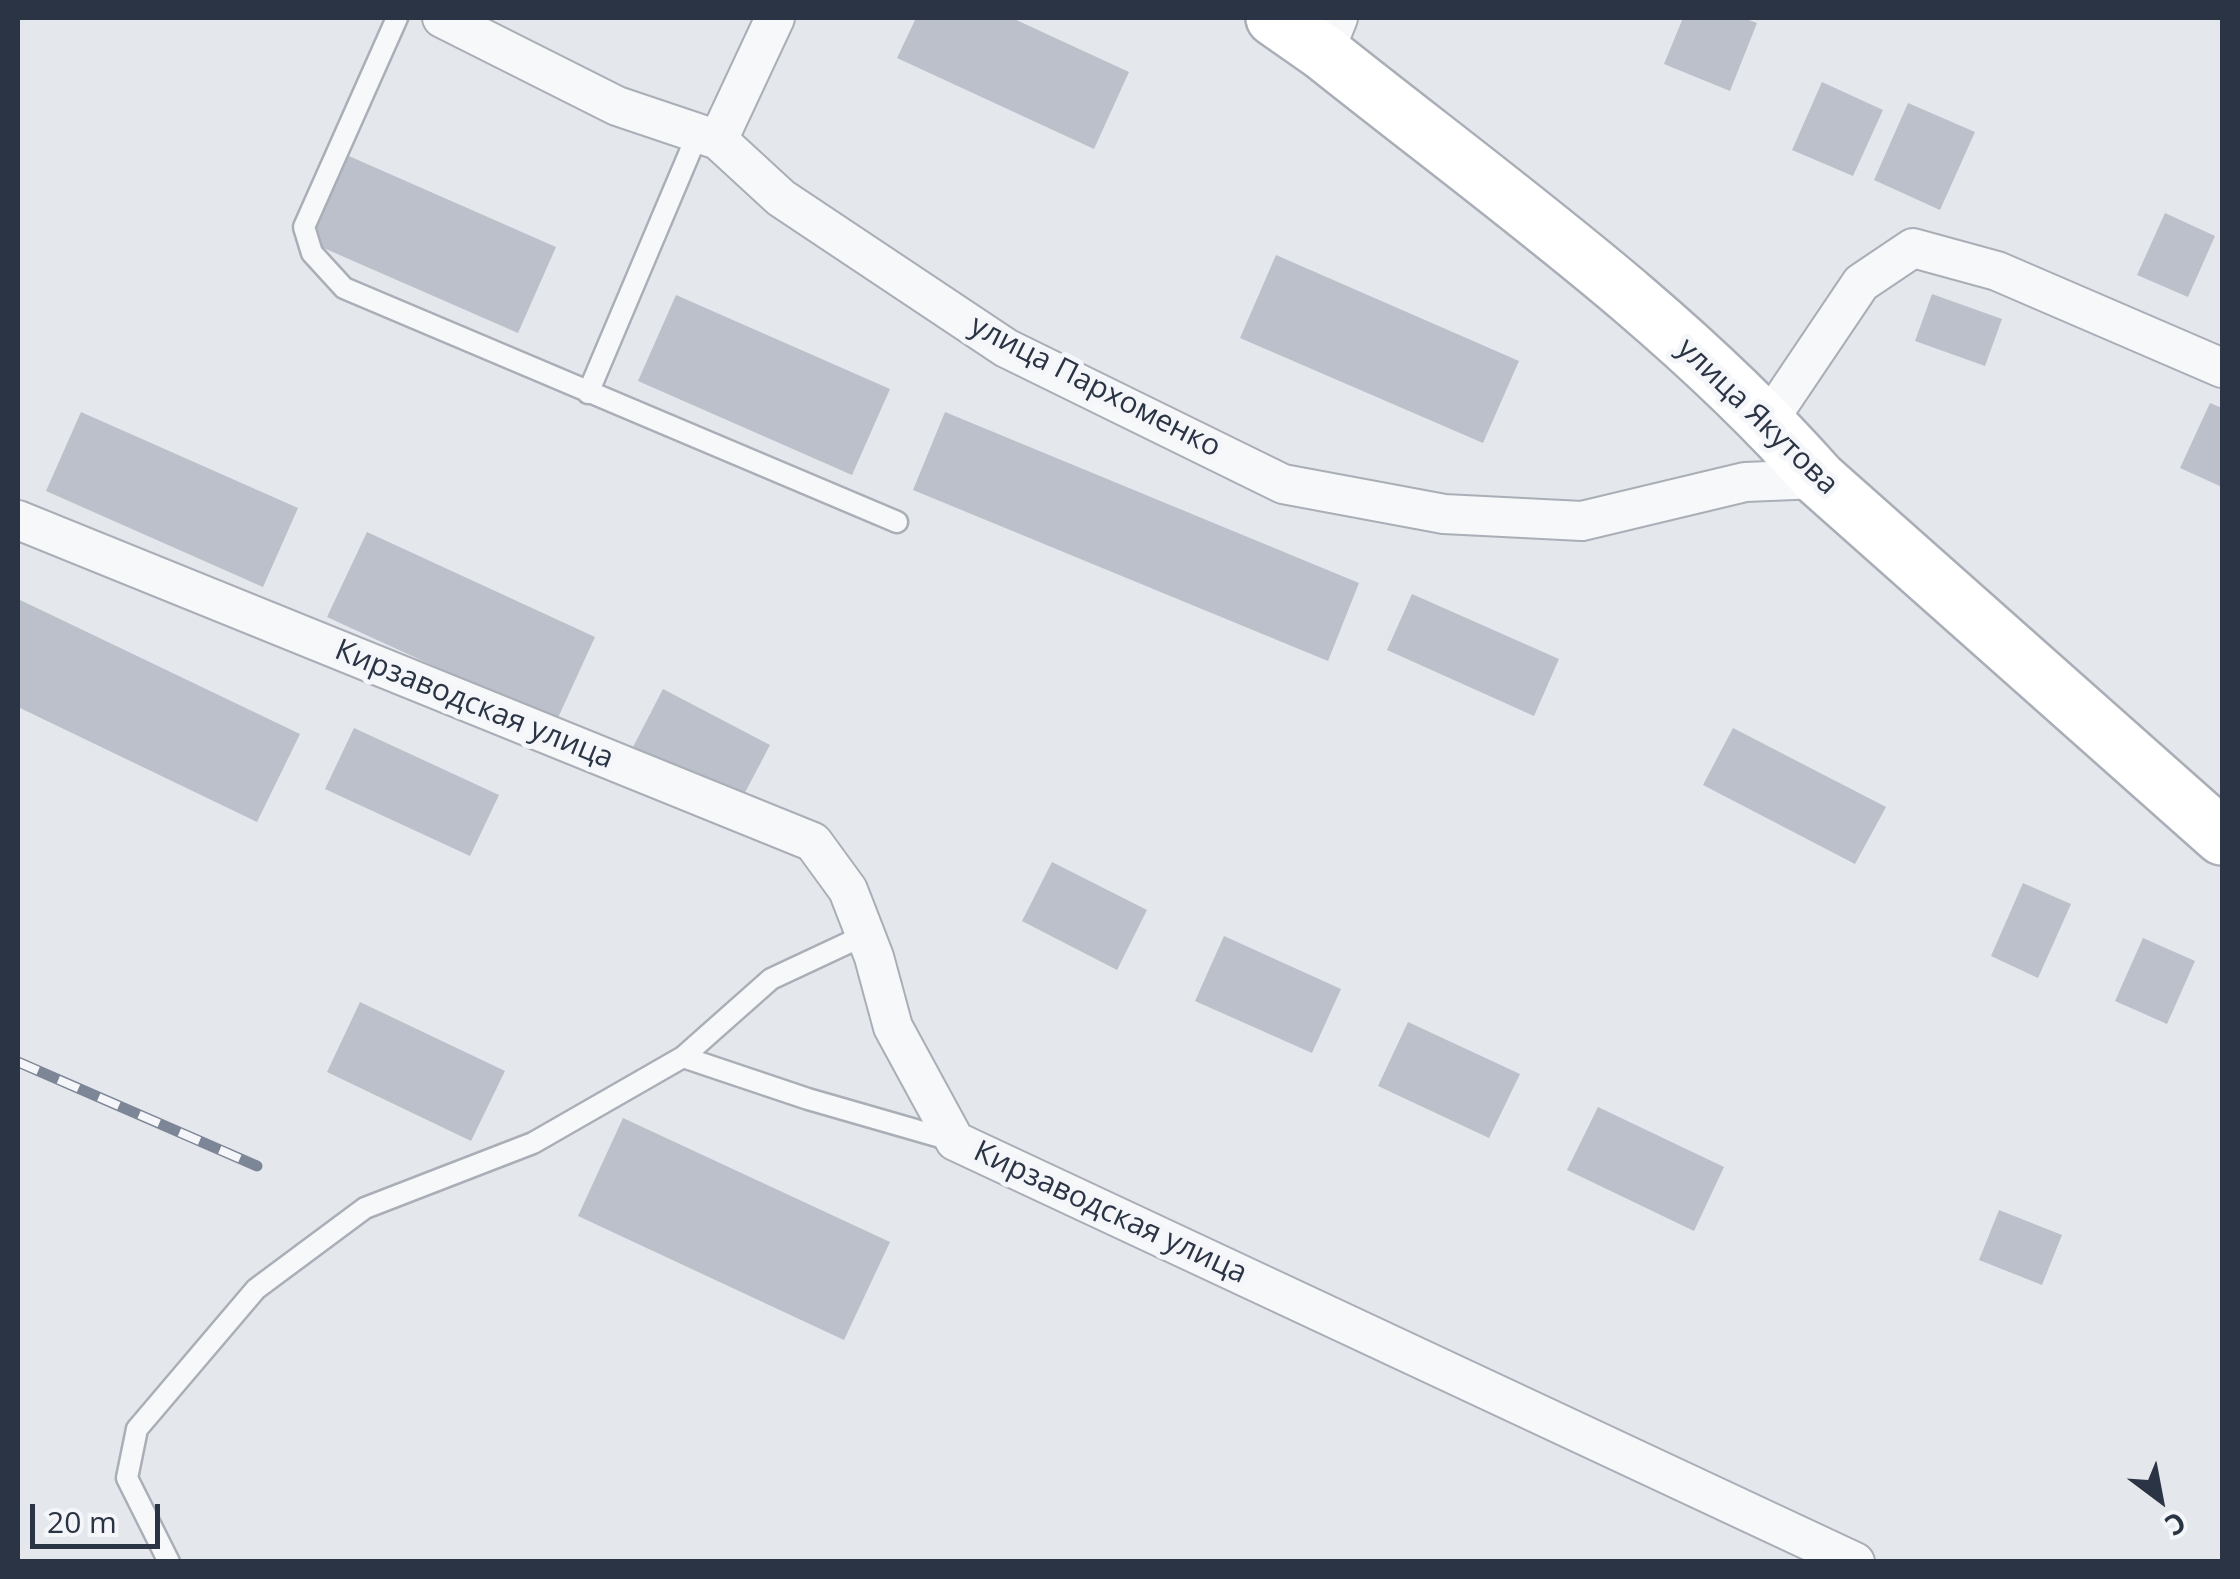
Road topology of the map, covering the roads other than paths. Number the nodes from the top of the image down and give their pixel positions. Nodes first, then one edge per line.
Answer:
1 (397, 18) edge
2 (442, 18) edge
3 (775, 18) edge
4 (1274, 18) edge
5 (1331, 35) edge
6 (708, 136) junction
7 (2222, 368) edge
8 (588, 393) junction
9 (1768, 420) junction
10 (1819, 479) junction
11 (18, 520) edge
12 (896, 522) dead end
13 (2222, 837) edge
14 (865, 934) junction
15 (683, 1058) junction
16 (956, 1141) junction
17 (169, 1562) edge
18 (1855, 1562) edge

1 - 8 lane
2 - 6 street, улица Пархоменко
3 - 6 street
4 - 5 street, улица Якутова
5 - 9 street, улица Якутова
6 - 8 lane
6 - 10 street, улица Пархоменко
7 - 9 street
8 - 12 lane
9 - 10 street, улица Якутова
10 - 13 street, улица Якутова
11 - 14 street, Кирзаводская улица
14 - 15 lane
14 - 16 street, Кирзаводская улица
15 - 16 lane
15 - 17 lane
16 - 18 street, Кирзаводская улица

